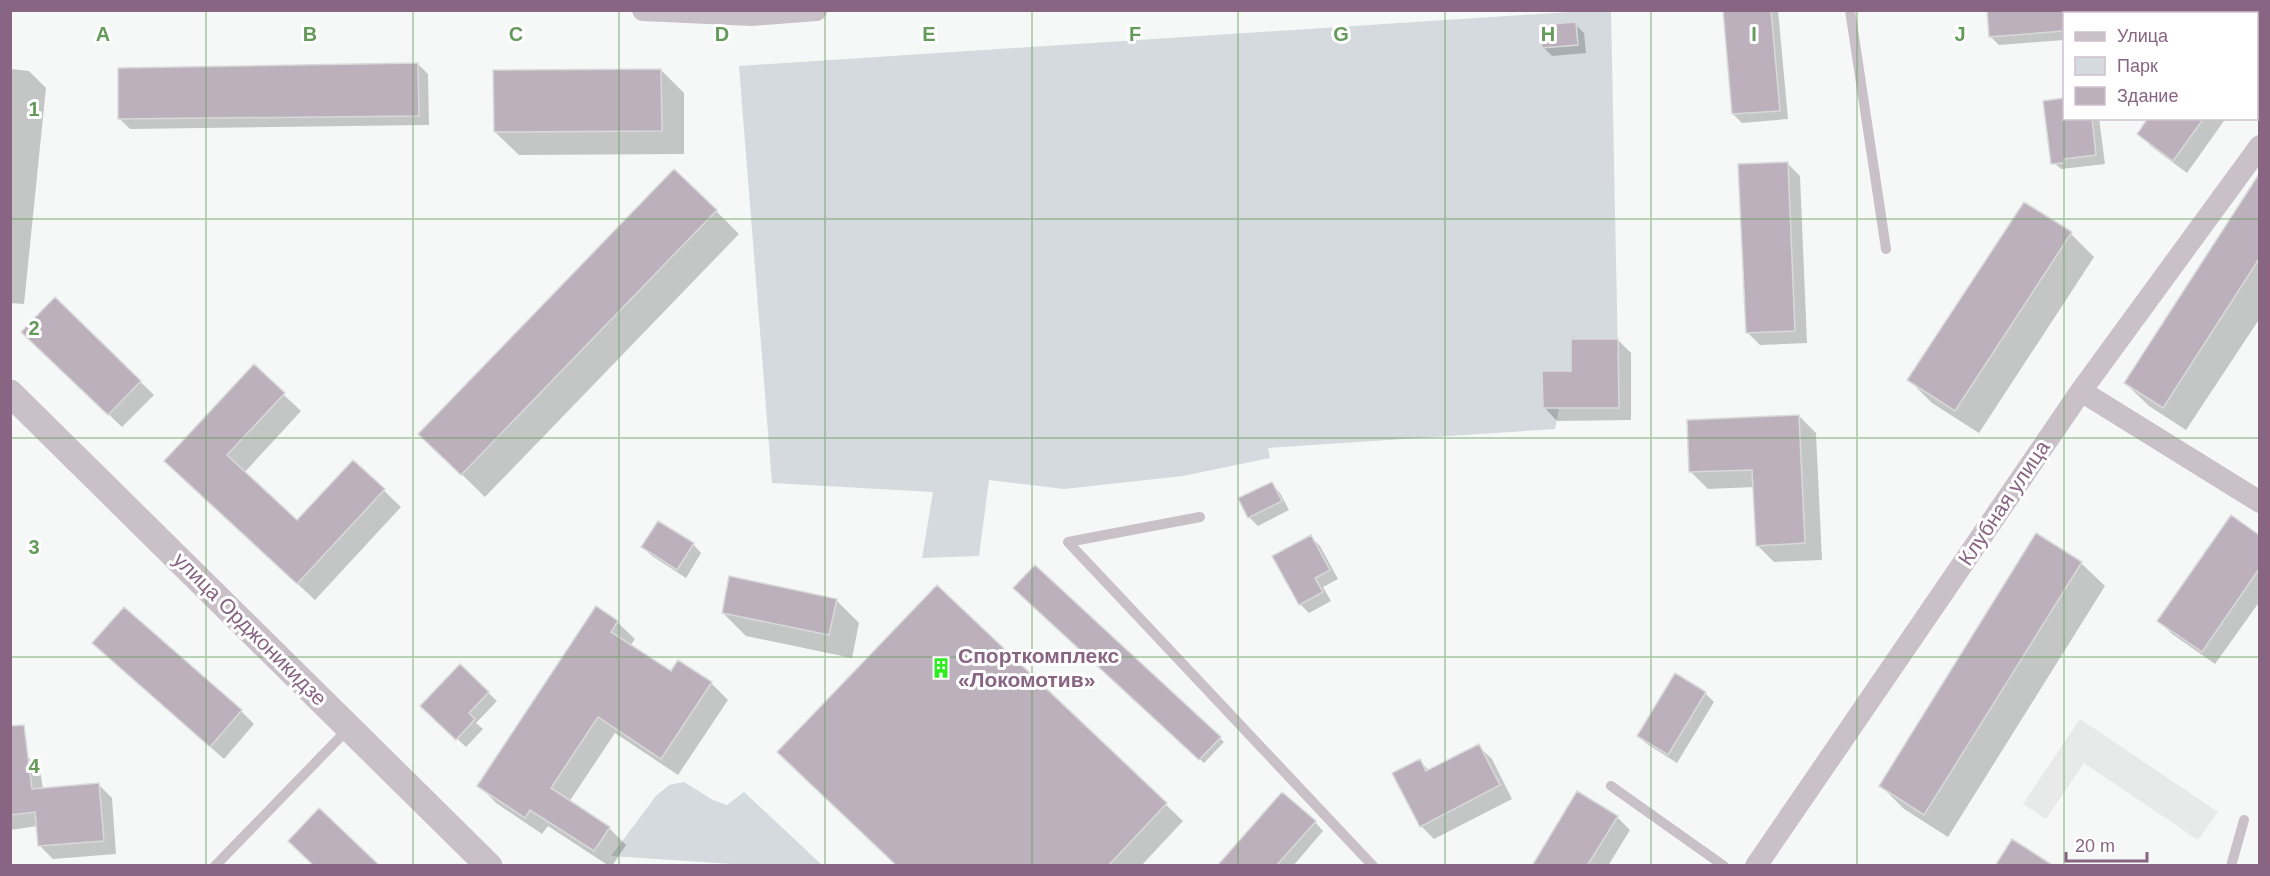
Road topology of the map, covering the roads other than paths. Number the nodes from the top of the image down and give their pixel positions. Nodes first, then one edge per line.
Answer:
1 (643, 10) edge
2 (816, 10) edge
3 (1850, 10) edge
4 (2259, 146) edge
5 (1886, 249) dead end
6 (2081, 391) junction
7 (10, 393) edge
8 (2259, 502) edge
9 (1200, 517) dead end
10 (350, 728) junction
11 (1611, 786) dead end
12 (2244, 820) dead end
13 (215, 866) edge
14 (489, 866) edge
15 (1373, 866) edge
16 (1724, 866) edge
17 (1756, 866) edge
18 (2230, 866) edge

1 - 2 street
3 - 5 lane
4 - 6 street, Клубная улица
6 - 8 street
6 - 17 street, Клубная улица
7 - 10 street, улица Орджоникидзе
9 - 15 lane
10 - 13 lane
10 - 14 street, улица Орджоникидзе
11 - 16 lane
12 - 18 lane

